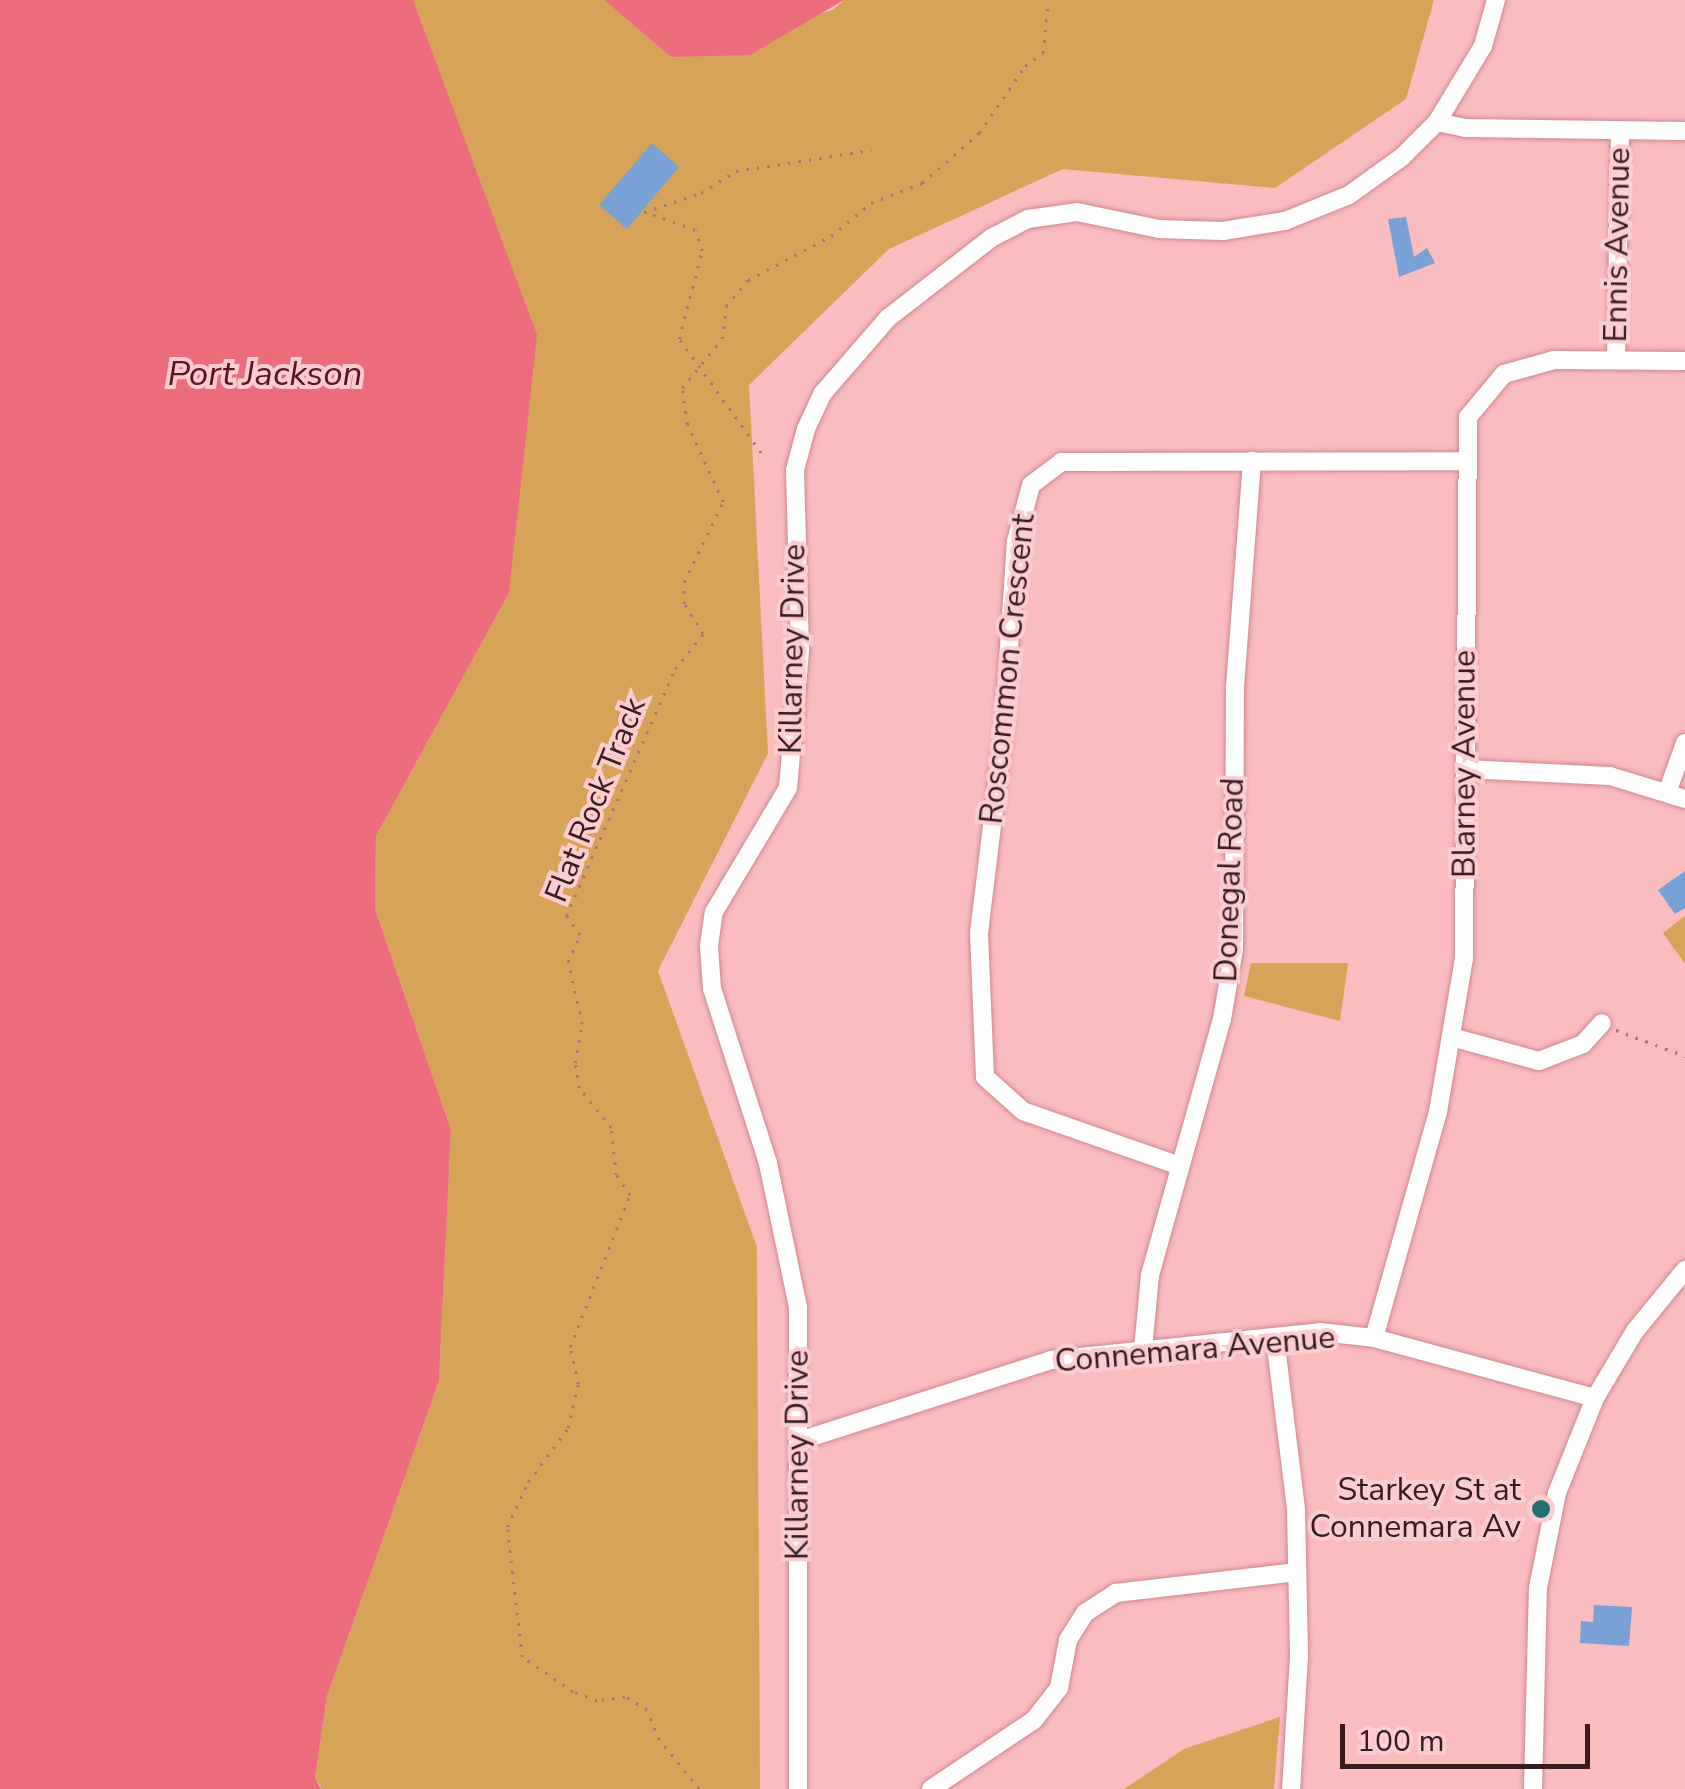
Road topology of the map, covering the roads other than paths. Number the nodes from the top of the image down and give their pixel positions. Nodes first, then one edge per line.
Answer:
1 (1496, 0) edge
2 (1437, 122) junction
3 (1620, 131) junction
4 (1685, 131) edge
5 (1616, 360) junction
6 (1685, 361) edge
7 (1252, 460) junction
8 (1464, 460) junction
9 (1685, 743) edge
10 (1465, 769) junction
11 (1677, 795) edge
12 (1602, 1022) road end
13 (1455, 1038) junction
14 (1180, 1166) junction
15 (1685, 1270) edge
16 (1275, 1338) junction
17 (1374, 1338) junction
18 (1144, 1350) junction
19 (1595, 1398) junction
20 (800, 1441) junction
21 (1297, 1572) junction
22 (798, 1789) edge
23 (931, 1789) edge
24 (1291, 1789) edge
25 (1533, 1789) edge

1 - 2 street, Killarney Drive
2 - 3 street
2 - 20 street, Killarney Drive
3 - 4 street
3 - 5 street, Ennis Avenue
5 - 6 street, Blarney Avenue
5 - 8 street, Blarney Avenue
7 - 8 street, Roscommon Crescent
7 - 14 street, Donegal Road
7 - 14 street, Roscommon Crescent
8 - 10 street, Blarney Avenue
9 - 11 street
10 - 11 street
10 - 13 street, Blarney Avenue
12 - 13 street
13 - 17 street, Blarney Avenue
14 - 18 street, Donegal Road
15 - 19 street
16 - 17 street, Connemara Avenue
16 - 18 street, Connemara Avenue
16 - 21 street
17 - 19 street, Connemara Avenue
18 - 20 street, Connemara Avenue
19 - 25 street
20 - 22 street, Killarney Drive
21 - 23 street
21 - 24 street

